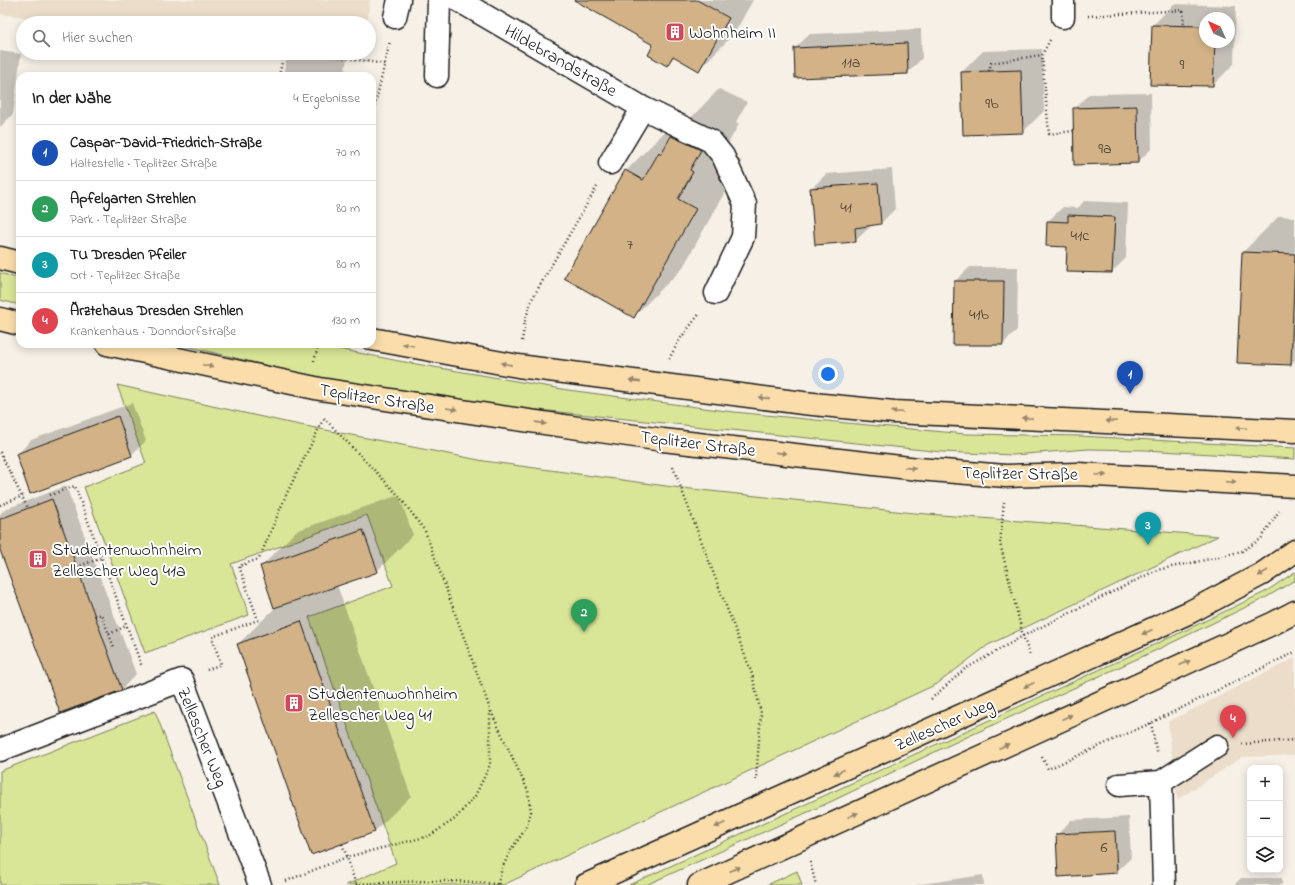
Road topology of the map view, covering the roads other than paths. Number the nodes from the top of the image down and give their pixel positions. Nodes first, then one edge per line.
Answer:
1 (439, 0) edge
2 (458, 0) edge
3 (437, 76) dead end
4 (643, 108) junction
5 (610, 163) road end
6 (0, 258) edge
7 (16, 262) edge
8 (716, 292) road end
9 (0, 319) edge
10 (16, 323) edge
11 (376, 340) edge
12 (126, 348) edge
13 (1295, 431) edge
14 (1295, 486) edge
15 (1295, 551) edge
16 (1295, 612) edge
17 (1217, 746) road end
18 (0, 750) edge
19 (1162, 782) junction
20 (1119, 785) dead end
21 (260, 885) edge
22 (586, 885) edge
23 (699, 885) edge
24 (1164, 885) edge

1 - 3 street
2 - 4 street, Hildebrandstraße
4 - 5 street
4 - 8 street, Hildebrandstraße
6 - 7 main road
9 - 10 main road
13 -> 11 main road
12 -> 14 main road, Teplitzer Straße
15 -> 22 main road, Zellescher Weg
23 -> 16 main road
17 - 19 street
18 - 21 street, Zellescher Weg
19 - 20 street
19 - 24 street

